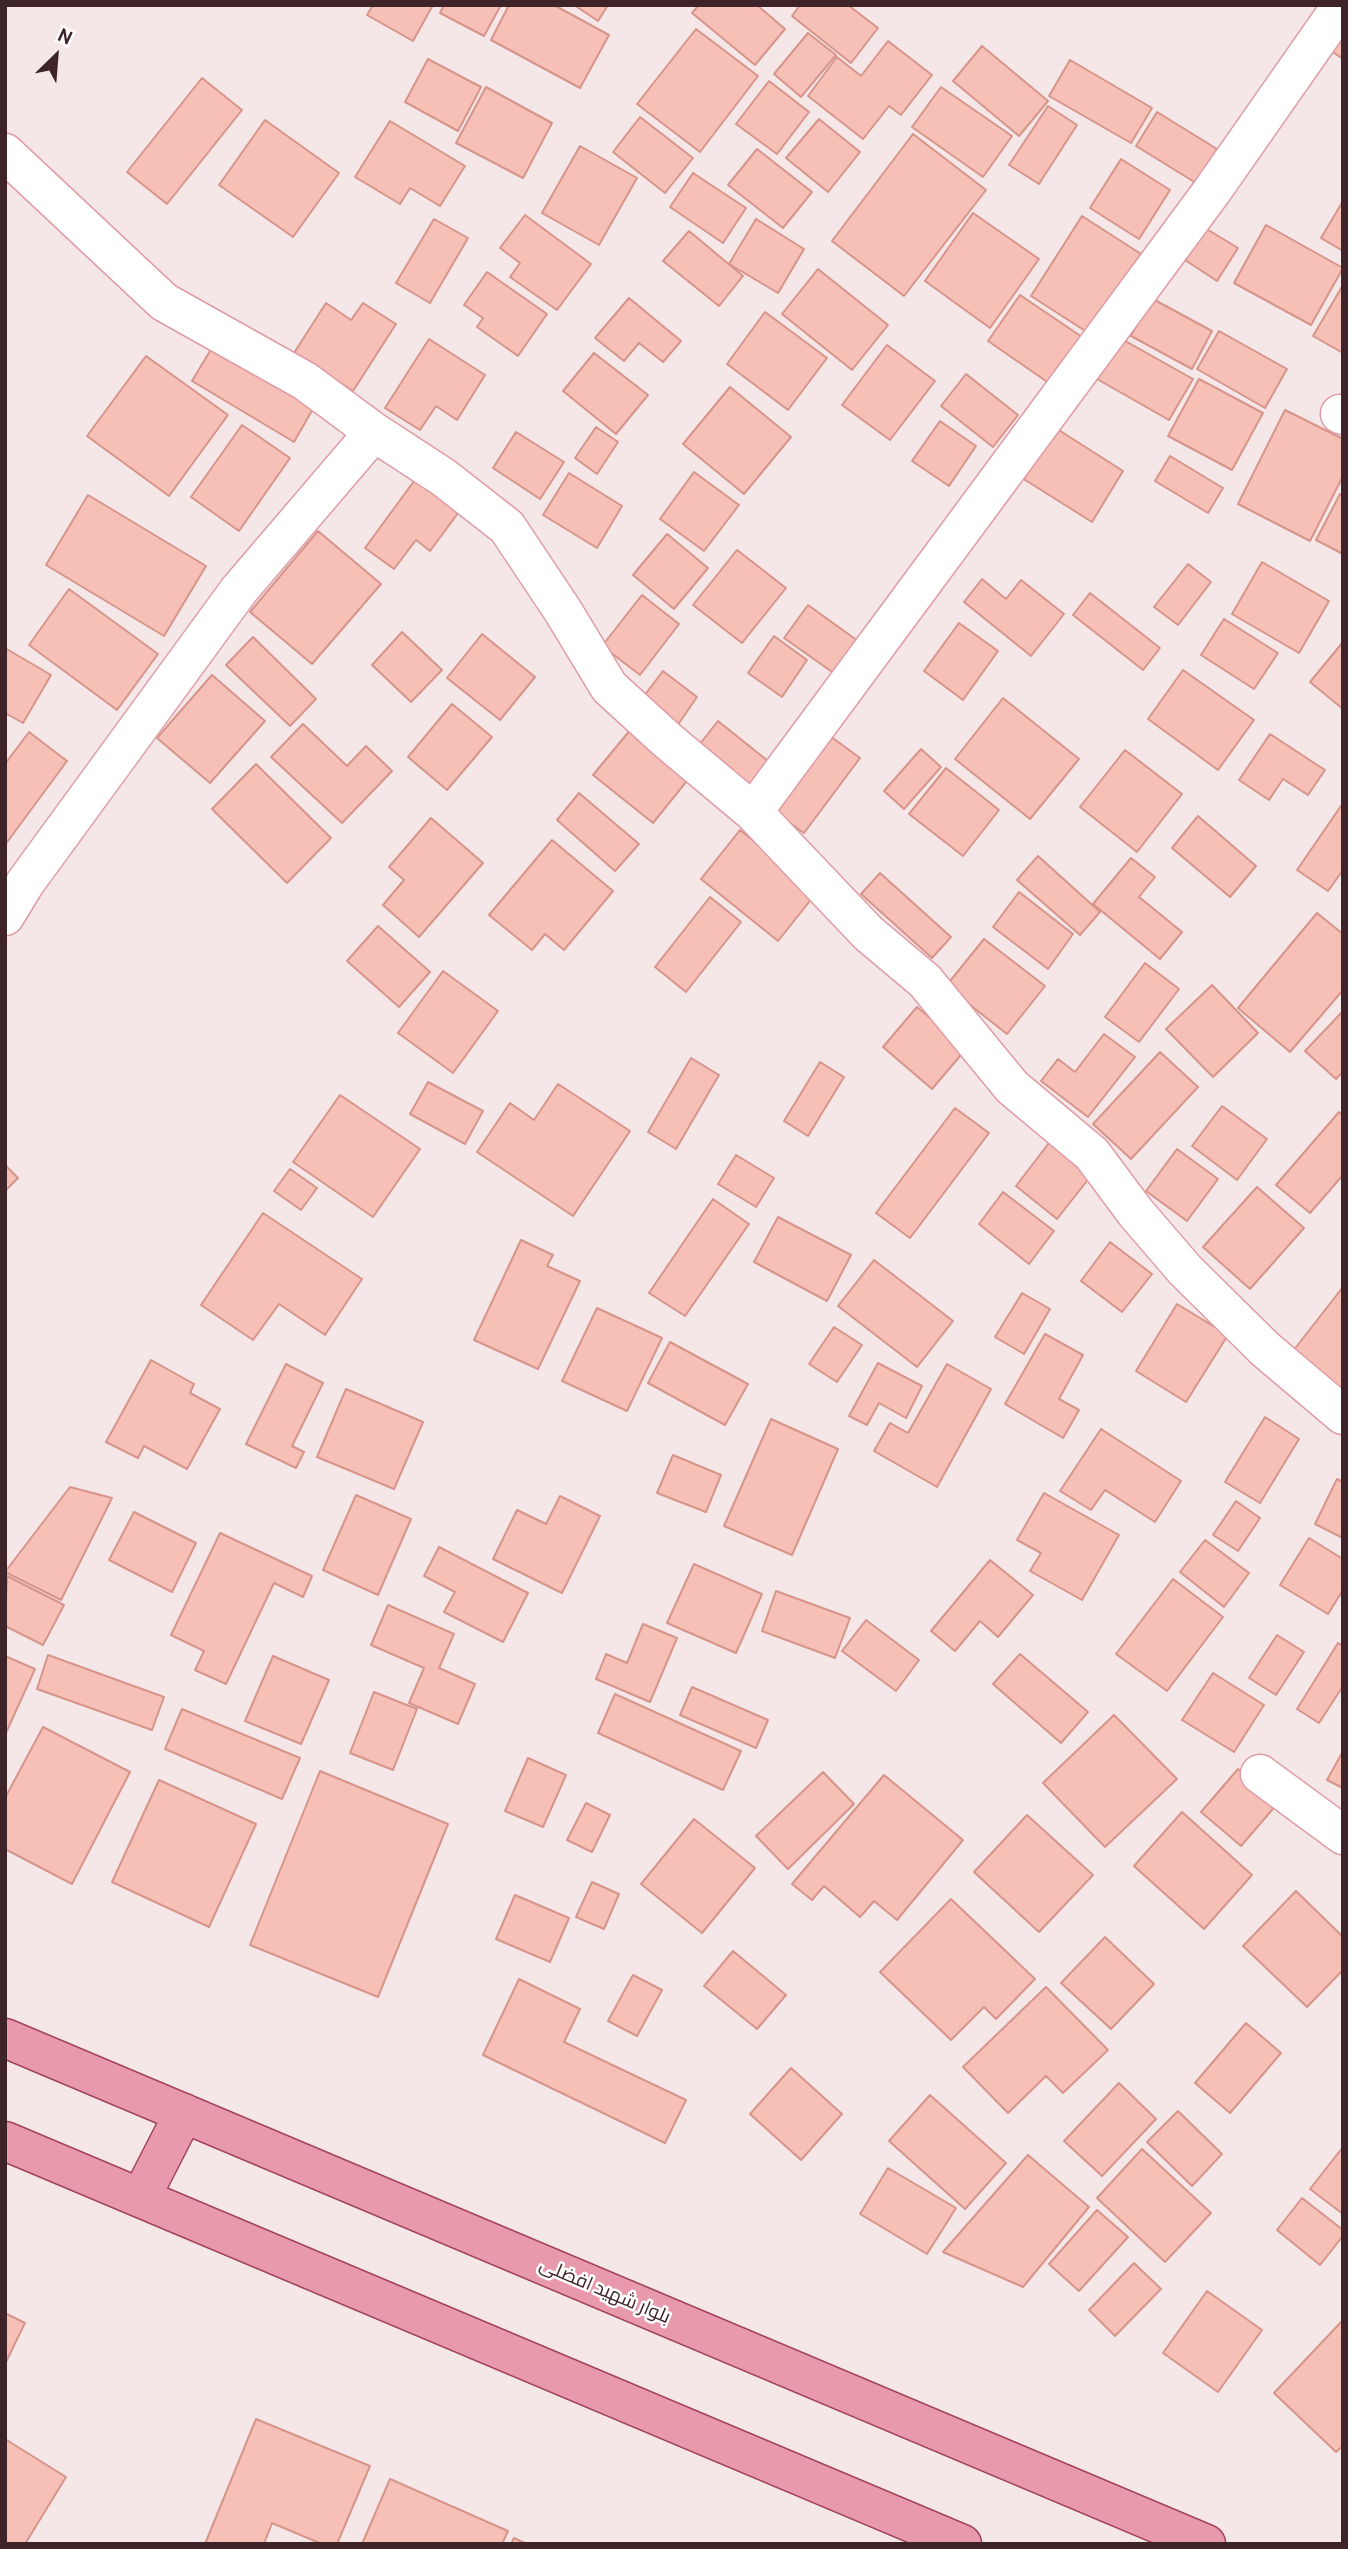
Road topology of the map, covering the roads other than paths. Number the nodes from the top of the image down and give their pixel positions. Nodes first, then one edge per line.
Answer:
1 (1342, 5) edge
2 (5, 153) edge
3 (374, 432) junction
4 (753, 812) junction
5 (5, 915) edge
6 (1343, 1415) edge
7 (1260, 1774) dead end
8 (1343, 1835) edge
9 (5, 2038) edge
10 (184, 2113) junction
11 (5, 2141) edge
12 (141, 2197) junction
13 (962, 2544) edge
14 (1206, 2544) edge

1 - 4 street
2 - 3 street
3 - 4 street
3 - 5 street
4 - 6 street
7 - 8 street
9 - 10 main road, بلوار شهید افضلی
10 - 12 main road
10 - 14 main road, بلوار شهید افضلی
11 - 12 main road
12 - 13 main road

